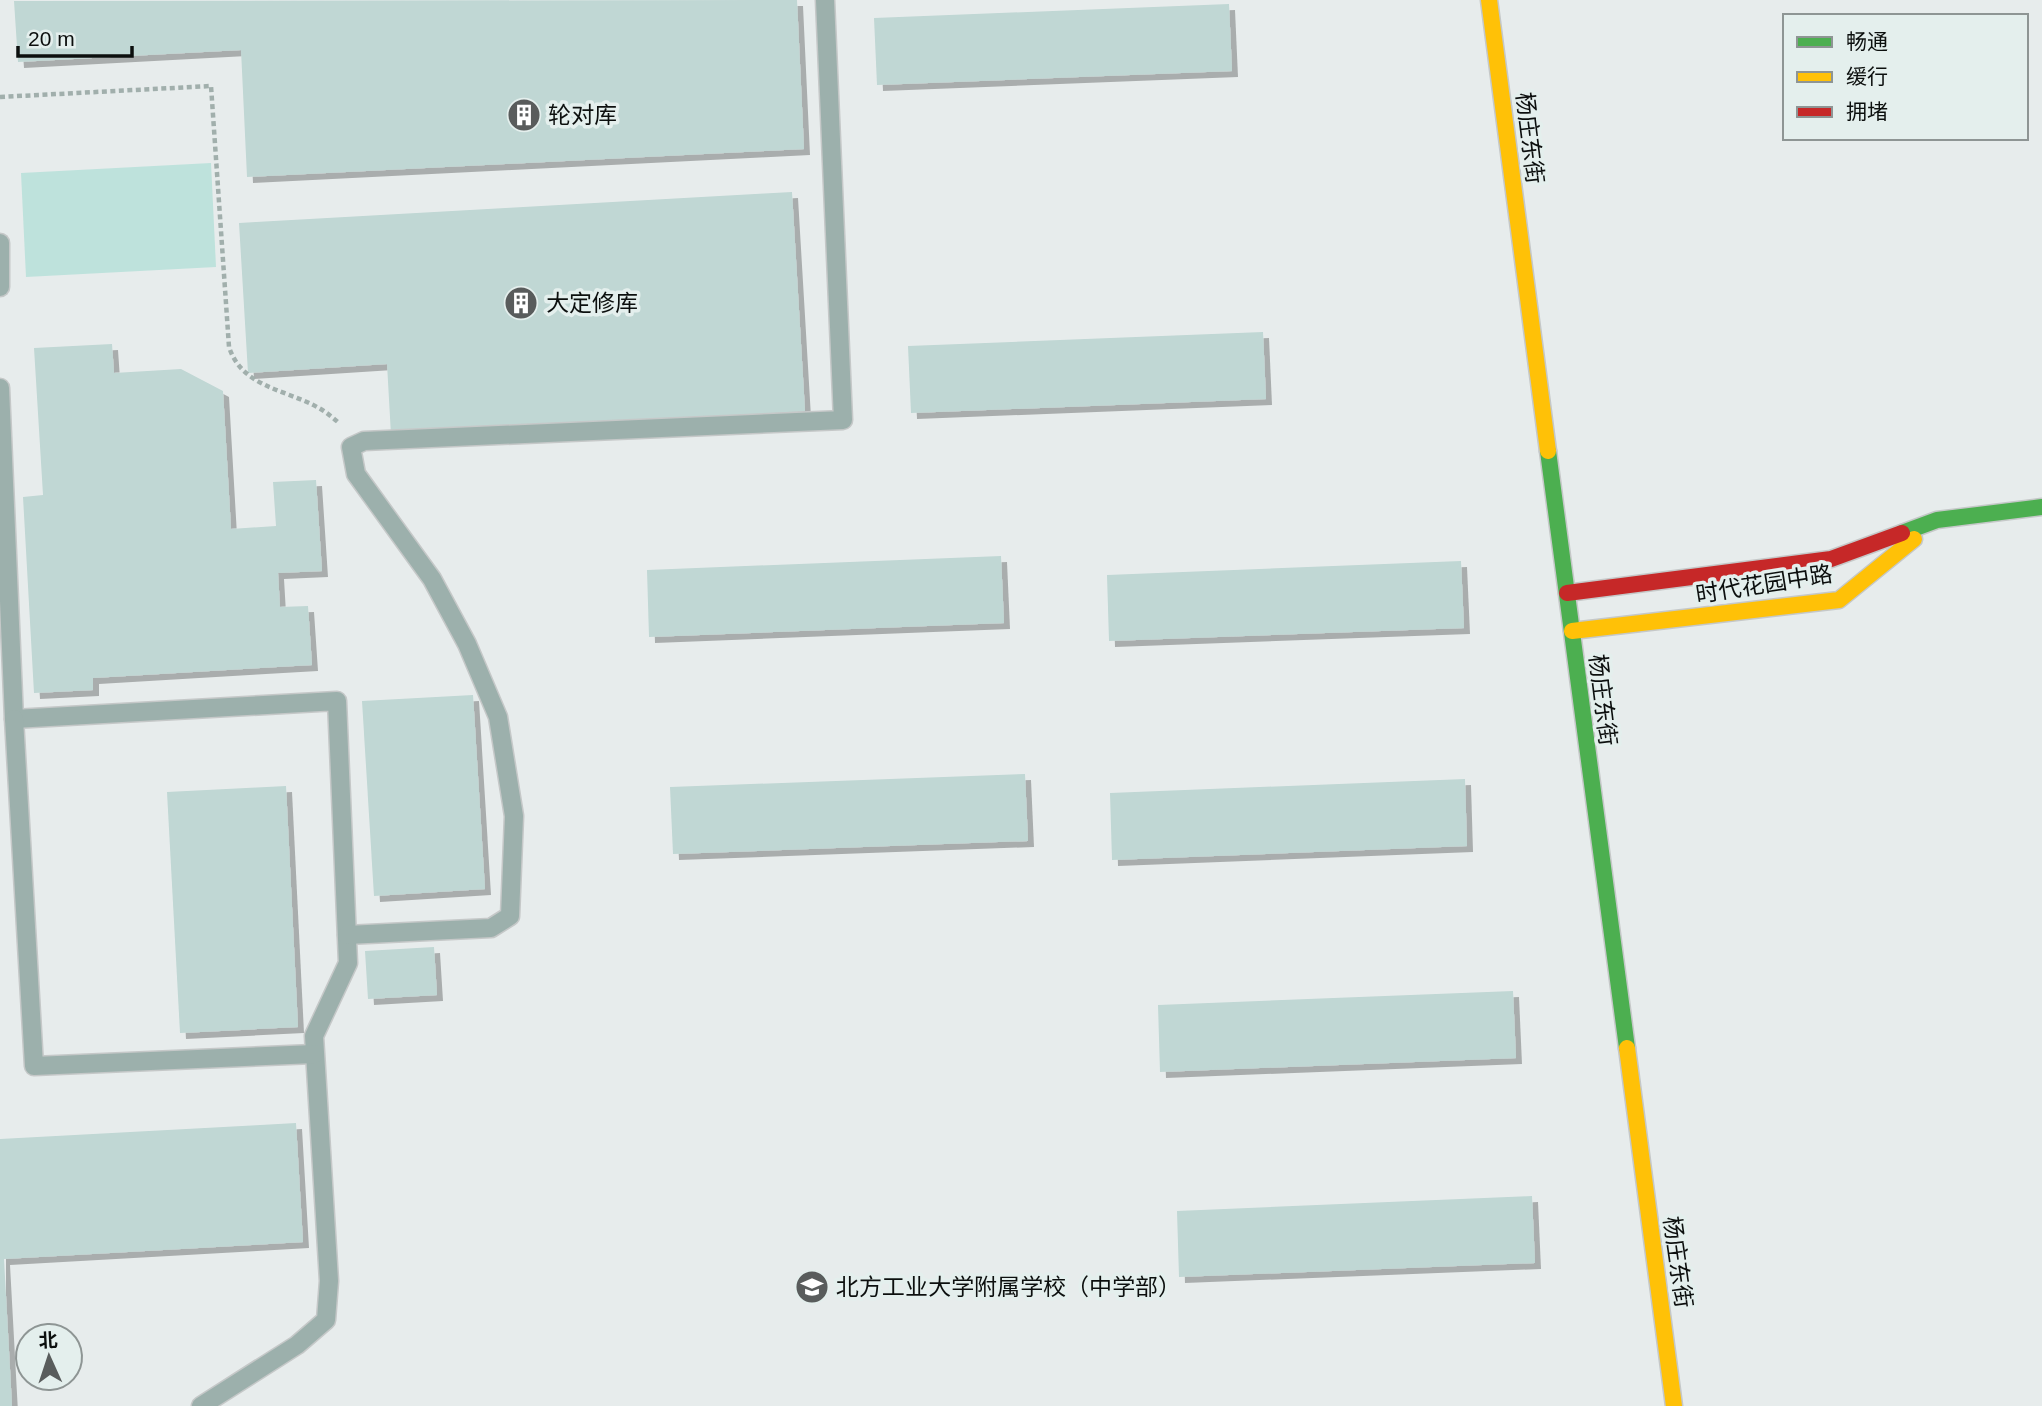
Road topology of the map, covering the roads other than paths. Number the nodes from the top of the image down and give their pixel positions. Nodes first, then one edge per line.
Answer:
1 (825, 0) edge
2 (1489, 0) edge
3 (0, 243) edge
4 (0, 287) edge
5 (0, 388) edge
6 (2042, 507) edge
7 (1937, 520) junction
8 (1567, 593) junction
9 (1572, 631) junction
10 (14, 719) junction
11 (347, 935) junction
12 (314, 1054) junction
13 (201, 1406) edge
14 (1674, 1406) edge

1 - 11 lane
2 - 8 street, 杨庄东街
3 - 4 lane
5 - 10 lane
6 - 7 street, 时代花园中路
7 - 8 street, 时代花园中路
7 - 9 street, 时代花园中路
8 - 9 street, 杨庄东街
9 - 14 street, 杨庄东街
10 - 11 lane
10 - 12 lane
11 - 12 lane
12 - 13 lane

